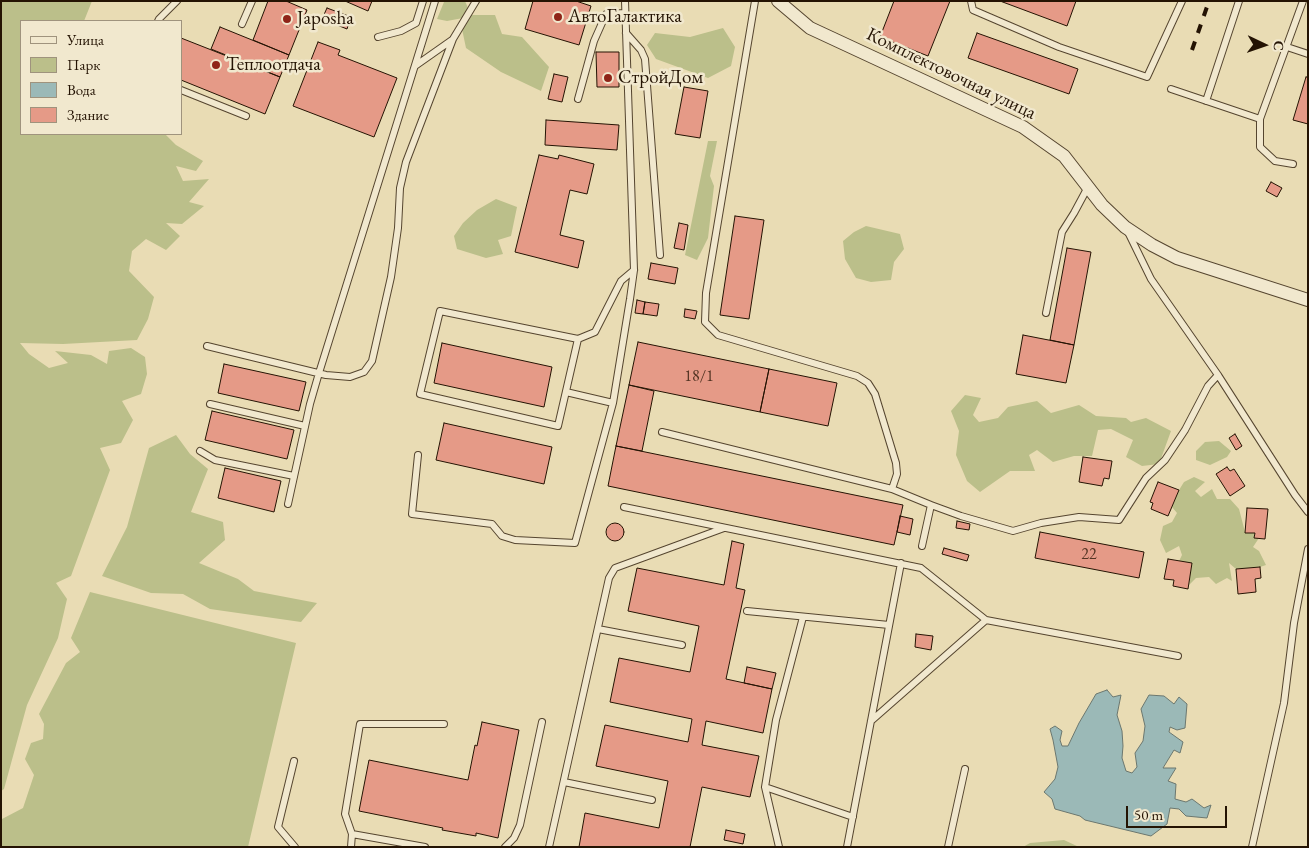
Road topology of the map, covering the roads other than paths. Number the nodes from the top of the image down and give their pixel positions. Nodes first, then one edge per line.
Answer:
1 (177, 1) edge
2 (252, 1) edge
3 (423, 1) edge
4 (435, 1) edge
5 (476, 1) edge
6 (625, 1) edge
7 (755, 1) edge
8 (778, 1) edge
9 (970, 1) edge
10 (1182, 1) edge
11 (1239, 1) edge
12 (1303, 1) edge
13 (625, 13) junction
14 (158, 20) edge
15 (242, 24) dead end
16 (626, 34) junction
17 (378, 37) dead end
18 (453, 39) junction
19 (1286, 46) junction
20 (1308, 54) edge
21 (415, 67) junction
22 (1171, 89) dead end
23 (182, 90) edge
24 (578, 99) dead end
25 (1206, 101) junction
26 (246, 116) dead end
27 (1260, 119) junction
28 (1293, 164) dead end
29 (1088, 187) junction
30 (1125, 227) junction
31 (660, 255) dead end
32 (634, 270) junction
33 (1308, 300) edge
34 (1046, 313) dead end
35 (578, 339) junction
36 (207, 346) dead end
37 (318, 373) junction
38 (1218, 375) junction
39 (566, 392) junction
40 (613, 402) junction
41 (210, 404) dead end
42 (305, 426) junction
43 (662, 432) dead end
44 (200, 451) dead end
45 (418, 455) dead end
46 (294, 476) junction
47 (892, 489) junction
48 (288, 504) dead end
49 (931, 505) junction
50 (624, 507) dead end
51 (1308, 512) edge
52 (726, 528) junction
53 (922, 546) dead end
54 (1308, 549) edge
55 (901, 563) junction
56 (747, 611) dead end
57 (803, 617) junction
58 (986, 620) junction
59 (889, 625) junction
60 (598, 629) junction
61 (682, 645) dead end
62 (1178, 656) dead end
63 (871, 721) junction
64 (542, 722) dead end
65 (444, 724) dead end
66 (294, 762) dead end
67 (965, 769) dead end
68 (564, 782) junction
69 (765, 787) junction
70 (652, 800) dead end
71 (853, 817) junction
72 (352, 834) junction
73 (295, 847) edge
74 (351, 847) edge
75 (425, 847) edge
76 (505, 847) edge
77 (549, 847) edge
78 (779, 847) edge
79 (847, 847) edge
80 (948, 847) edge
81 (1252, 847) edge

1 - 14 lane
2 - 15 lane
3 - 17 lane
4 - 21 lane
5 - 18 lane
6 - 13 lane
7 - 47 lane
8 - 29 street, Комплектовочная улица
9 - 10 lane
11 - 25 lane
12 - 19 lane
13 - 16 lane
13 - 24 lane
16 - 31 lane
16 - 32 lane
18 - 21 lane
18 - 37 lane
19 - 20 lane
19 - 27 lane
21 - 37 lane
22 - 25 lane
23 - 26 lane
25 - 27 lane
27 - 28 lane
29 - 30 street, Комплектовочная улица
29 - 34 lane
30 - 33 street, Комплектовочная улица
30 - 38 lane
32 - 35 lane
32 - 40 lane
35 - 39 lane
35 - 39 lane
36 - 37 lane
37 - 42 lane
38 - 49 lane
38 - 51 lane
39 - 40 lane
40 - 45 lane
41 - 42 lane
42 - 46 lane
43 - 47 lane
44 - 46 lane
46 - 48 lane
47 - 49 lane
49 - 53 lane
50 - 52 lane
52 - 55 lane
52 - 60 lane
54 - 81 lane
55 - 58 lane
55 - 59 lane
56 - 57 lane
57 - 59 lane
57 - 69 lane
58 - 62 lane
58 - 63 lane
59 - 63 lane
60 - 61 lane
60 - 68 lane
63 - 71 lane
64 - 76 lane
65 - 72 lane
66 - 73 lane
67 - 80 lane
68 - 70 lane
68 - 77 lane
69 - 71 lane
69 - 78 lane
71 - 79 lane
72 - 74 lane
72 - 75 lane

